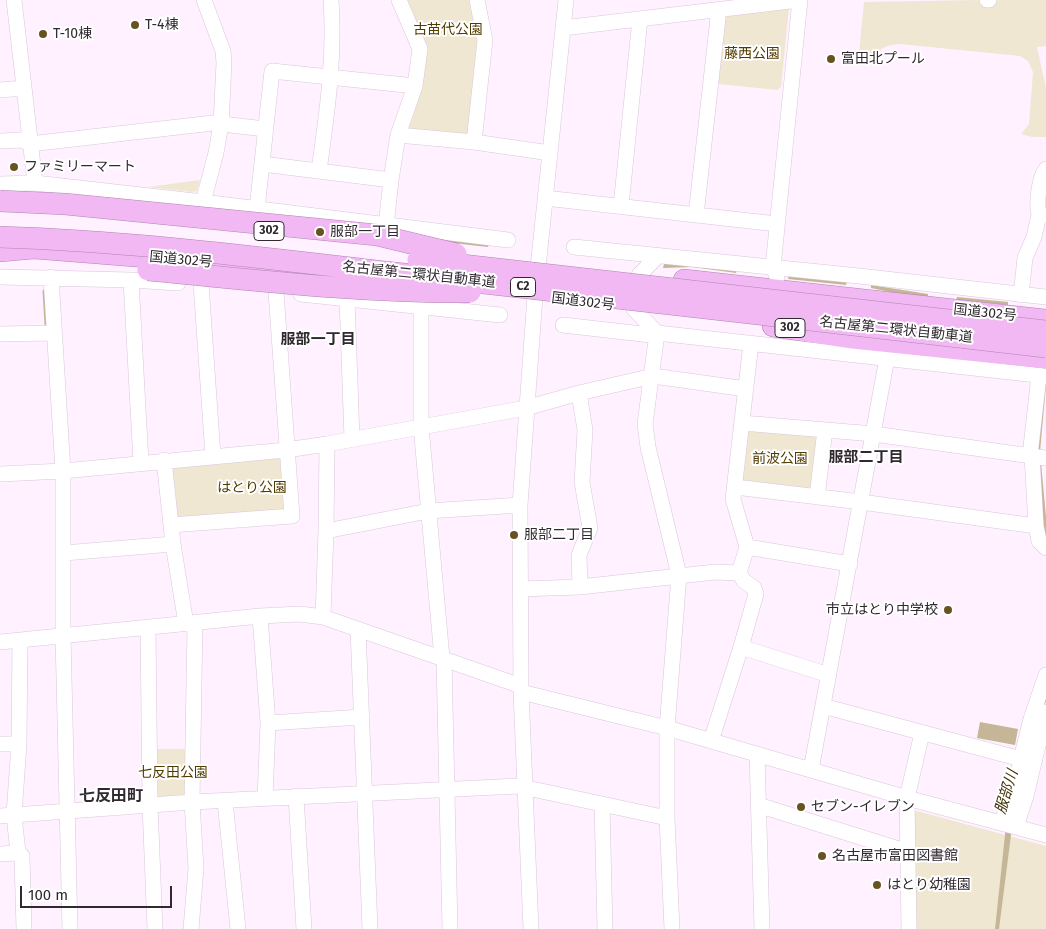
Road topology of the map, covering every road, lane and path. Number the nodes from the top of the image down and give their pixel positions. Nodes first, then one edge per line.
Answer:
1 (14, 0) edge
2 (204, 0) edge
3 (331, 0) edge
4 (399, 0) edge
5 (477, 0) edge
6 (566, 0) edge
7 (799, 0) edge
8 (719, 9) junction
9 (640, 19) junction
10 (563, 28) junction
11 (332, 78) junction
12 (415, 86) junction
13 (24, 88) junction
14 (0, 90) edge
15 (221, 124) junction
16 (265, 129) junction
17 (398, 135) junction
18 (0, 141) edge
19 (474, 142) junction
20 (30, 144) junction
21 (550, 153) junction
22 (262, 164) junction
23 (1046, 169) edge
24 (319, 171) junction
25 (391, 180) junction
26 (0, 184) edge
27 (34, 184) junction
28 (94, 190) junction
29 (545, 198) junction
30 (0, 201) edge
31 (203, 202) junction
32 (621, 206) junction
33 (0, 210) edge
34 (257, 210) junction
35 (118, 215) junction
36 (696, 215) junction
37 (1043, 215) edge
38 (0, 223) edge
39 (777, 224) junction
40 (380, 225) junction
41 (0, 238) edge
42 (508, 240) dead end
43 (396, 245) junction
44 (574, 247) dead end
45 (0, 250) edge
46 (0, 255) edge
47 (658, 256) junction
48 (774, 268) junction
49 (140, 275) junction
50 (639, 275) junction
51 (859, 276) junction
52 (0, 277) edge
53 (549, 277) junction
54 (51, 278) junction
55 (201, 284) junction
56 (400, 287) junction
57 (782, 291) junction
58 (276, 292) junction
59 (1021, 294) junction
60 (535, 296) junction
61 (1046, 297) edge
62 (856, 299) junction
63 (346, 300) junction
64 (377, 301) junction
65 (421, 307) junction
66 (634, 309) junction
67 (500, 314) dead end
68 (1046, 320) edge
69 (563, 325) dead end
70 (1046, 331) edge
71 (54, 333) junction
72 (657, 333) junction
73 (0, 334) edge
74 (853, 338) junction
75 (751, 343) junction
76 (1046, 347) edge
77 (887, 358) junction
78 (1044, 370) edge
79 (653, 376) junction
80 (746, 389) junction
81 (579, 393) junction
82 (526, 408) junction
83 (742, 422) junction
84 (421, 426) junction
85 (825, 430) junction
86 (874, 434) junction
87 (352, 440) junction
88 (328, 444) junction
89 (286, 450) junction
90 (213, 456) junction
91 (1038, 457) edge
92 (164, 460) junction
93 (141, 463) junction
94 (63, 471) junction
95 (0, 474) edge
96 (735, 487) junction
97 (817, 496) junction
98 (861, 502) junction
99 (520, 505) junction
100 (428, 511) junction
101 (171, 525) junction
102 (1036, 526) junction
103 (326, 531) junction
104 (173, 544) junction
105 (747, 547) junction
106 (1046, 548) edge
107 (64, 553) junction
108 (850, 564) junction
109 (739, 573) junction
110 (679, 575) junction
111 (580, 587) junction
112 (520, 589) junction
113 (260, 616) junction
114 (323, 617) junction
115 (190, 623) junction
116 (148, 627) junction
117 (358, 628) junction
118 (63, 636) junction
119 (20, 640) junction
120 (0, 642) edge
121 (741, 646) junction
122 (443, 659) junction
123 (829, 675) junction
124 (1046, 676) edge
125 (521, 689) junction
126 (823, 706) junction
127 (1046, 712) edge
128 (362, 717) junction
129 (268, 722) junction
130 (667, 728) junction
131 (922, 733) junction
132 (712, 741) junction
133 (0, 744) edge
134 (19, 744) junction
135 (756, 754) junction
136 (1021, 759) junction
137 (811, 770) junction
138 (524, 786) junction
139 (446, 788) junction
140 (365, 793) junction
141 (296, 796) junction
142 (265, 798) junction
143 (907, 798) junction
144 (225, 801) junction
145 (192, 802) junction
146 (602, 805) junction
147 (758, 805) junction
148 (150, 806) junction
149 (67, 812) junction
150 (7, 815) edge
151 (668, 818) junction
152 (1008, 824) junction
153 (1046, 835) edge
154 (908, 852) junction
155 (18, 853) junction
156 (0, 854) edge
157 (24, 929) edge
158 (70, 929) edge
159 (155, 929) edge
160 (191, 929) edge
161 (238, 929) edge
162 (304, 929) edge
163 (370, 929) edge
164 (450, 929) edge
165 (531, 929) edge
166 (605, 929) edge
167 (672, 929) edge
168 (762, 929) edge
169 (909, 929) edge

1 - 13 street
2 - 15 street
3 - 11 street
4 - 12 street
5 - 19 street
6 - 10 street
7 - 8 street
7 - 39 street
8 - 9 street
8 - 36 street
9 - 10 street
9 - 32 street
10 - 21 street
11 - 12 street
11 - 16 street
11 - 24 street
12 - 17 street
13 - 14 street
13 - 20 street
15 - 16 street
15 - 20 street
15 - 31 street
16 - 22 street
17 - 19 street
17 - 25 street
18 - 20 street
19 - 21 street
20 - 27 street
21 - 29 street
22 - 24 street
22 - 34 street
23 - 37 street
24 - 25 street
25 - 40 street
26 - 27 street
27 - 28 street
28 - 31 street
28 - 35 street
29 - 32 street
29 - 53 street
30 - 53 highway, bridge
31 - 34 street
32 - 36 street
33 - 35 highway, 国道302号 / 302
34 - 40 street
35 - 43 highway, 国道302号 / 302
36 - 39 street
37 - 59 street
38 - 53 highway, 名古屋第二環状自動車道 / C2, bridge
39 - 48 street
40 - 42 street
40 - 43 street
41 - 53 highway, 名古屋第二環状自動車道 / C2, bridge
43 - 53 highway, 国道302号 / 302
44 - 47 street
45 - 56 highway, 国道302号 / 302
46 - 49 highway
47 - 48 street
47 - 50 street
48 - 51 street
48 - 57 street
49 - 53 highway, bridge
49 - 54 street
49 - 55 street
49 - 93 street
50 - 53 highway, 国道302号 / 302
50 - 57 highway, 国道302号 / 302
51 - 59 street
51 - 62 street
52 - 54 street
53 - 60 street
53 - 70 highway, 名古屋第二環状自動車道 / C2, bridge
53 - 76 highway, 名古屋第二環状自動車道 / C2, bridge
54 - 71 street
55 - 58 street
55 - 90 street
56 - 60 highway, 国道302号 / 302
56 - 64 street
57 - 62 highway, 国道302号 / 302
58 - 63 street
58 - 89 street
59 - 61 street
60 - 66 highway, 国道302号 / 302
60 - 82 street
62 - 68 highway, 国道302号 / 302
62 - 74 street
63 - 64 street
63 - 87 street
64 - 65 street
65 - 67 street
65 - 84 street
66 - 72 street
66 - 74 highway, 国道302号 / 302
69 - 72 street
71 - 73 street
71 - 94 street
72 - 75 street
72 - 79 street
74 - 78 highway, 国道302号 / 302
75 - 77 street
75 - 80 street
77 - 78 street
77 - 86 street
78 - 91 street
79 - 80 street
79 - 81 street
79 - 110 street
80 - 83 street
81 - 82 street
81 - 111 street
82 - 84 street
82 - 99 street
83 - 85 street
83 - 96 street
84 - 87 street
84 - 100 street
85 - 86 street
85 - 97 street
86 - 91 street
86 - 98 street
87 - 88 street
88 - 89 street
88 - 103 street
89 - 90 street
89 - 101 street
90 - 92 street
91 - 102 street
92 - 93 street
92 - 101 street
93 - 94 street
94 - 95 street
94 - 107 street
96 - 97 street
96 - 105 street
97 - 98 street
98 - 102 street
98 - 108 street
99 - 100 street
99 - 112 street
100 - 103 street
100 - 122 street
101 - 104 street
102 - 106 street
103 - 114 street
104 - 107 street
104 - 115 street
105 - 108 street
105 - 109 street
107 - 118 street
108 - 123 street
109 - 110 street
109 - 121 street
110 - 111 street
110 - 130 street
111 - 112 street
112 - 125 street
113 - 114 street
113 - 115 street
113 - 129 street
114 - 117 street
115 - 116 street
115 - 145 street
116 - 118 street
116 - 148 street
117 - 122 street
117 - 128 street
118 - 119 street
118 - 149 street
119 - 120 street
119 - 134 street
121 - 123 street
121 - 132 street
122 - 125 street
122 - 139 street
123 - 126 street
124 - 136 street
125 - 130 street
125 - 138 street
126 - 131 street
126 - 137 street
127 - 152 street
128 - 129 street
128 - 140 street
129 - 142 street
130 - 132 street
130 - 151 street
131 - 136 street
131 - 143 street
132 - 135 street
133 - 134 street
134 - 150 street
135 - 137 street
135 - 147 street
136 - 152 street
137 - 143 street
138 - 139 street
138 - 146 street
138 - 165 street
139 - 140 street
139 - 164 street
140 - 141 street
140 - 163 street
141 - 142 street
141 - 162 street
142 - 144 street
143 - 152 street
143 - 154 street
144 - 145 street
144 - 161 street
145 - 148 street
145 - 160 street
146 - 151 street
146 - 166 street
147 - 154 street
147 - 168 street
148 - 149 street
148 - 159 street
149 - 150 street
149 - 158 street
150 - 155 street
151 - 167 street
152 - 153 street
154 - 169 street
155 - 156 street
155 - 157 street

